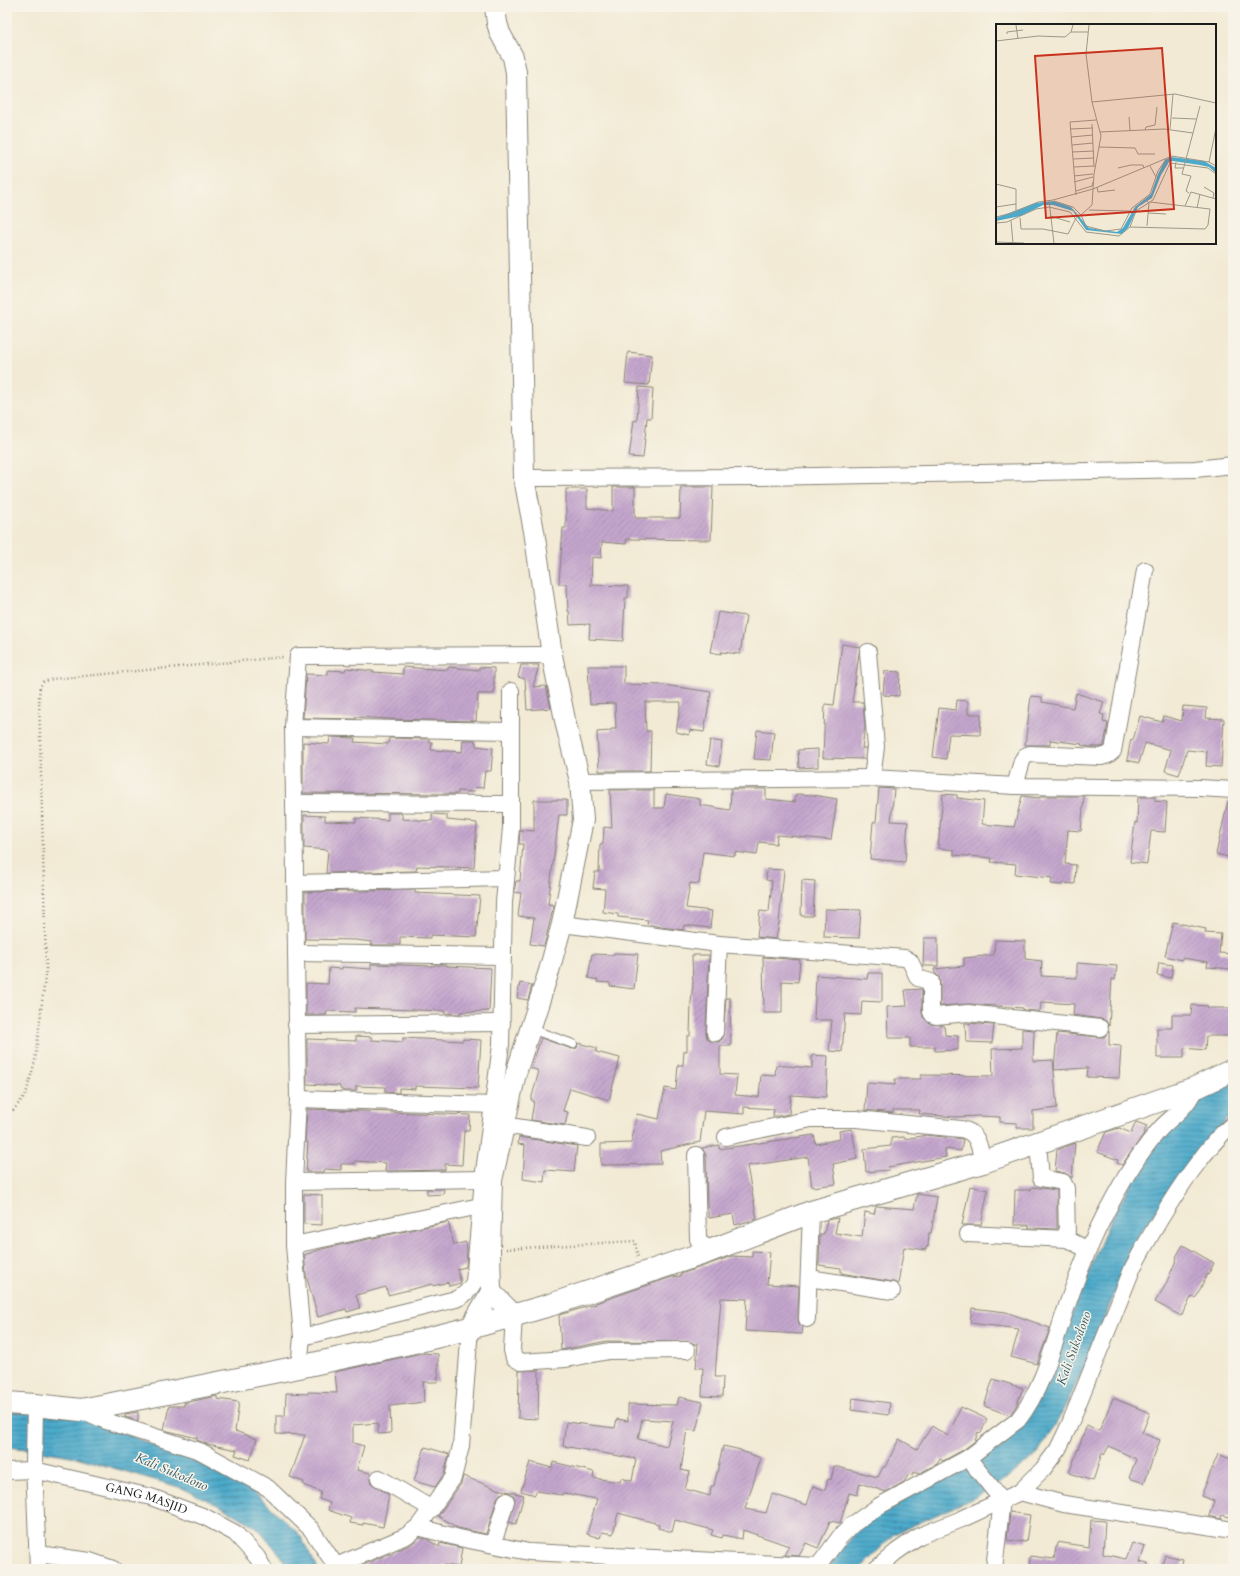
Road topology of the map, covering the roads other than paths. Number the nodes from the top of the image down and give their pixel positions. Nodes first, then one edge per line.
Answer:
1 (495, 7) edge
2 (1233, 465) edge
3 (524, 478) junction
4 (1146, 570) dead end
5 (868, 652) dead end
6 (552, 655) junction
7 (511, 691) dead end
8 (293, 727) junction
9 (511, 731) junction
10 (872, 778) junction
11 (580, 781) junction
12 (1015, 786) junction
13 (1233, 790) edge
14 (294, 803) junction
15 (511, 804) junction
16 (506, 878) junction
17 (295, 884) junction
18 (562, 924) junction
19 (719, 944) junction
20 (296, 953) junction
21 (503, 956) junction
22 (502, 1023) junction
23 (296, 1025) junction
24 (530, 1028) junction
25 (1100, 1028) dead end
26 (715, 1033) dead end
27 (573, 1044) dead end
28 (1233, 1070) edge
29 (1195, 1088) junction
30 (298, 1099) junction
31 (493, 1105) junction
32 (1233, 1124) edge
33 (503, 1126) junction
34 (726, 1137) dead end
35 (586, 1138) dead end
36 (1038, 1144) junction
37 (696, 1155) dead end
38 (983, 1162) junction
39 (483, 1179) junction
40 (294, 1182) junction
41 (480, 1206) junction
42 (811, 1212) junction
43 (968, 1234) dead end
44 (1067, 1239) junction
45 (294, 1245) junction
46 (1088, 1250) junction
47 (707, 1252) junction
48 (809, 1278) junction
49 (486, 1285) junction
50 (892, 1291) dead end
51 (514, 1315) junction
52 (807, 1319) dead end
53 (470, 1328) junction
54 (302, 1337) junction
55 (687, 1350) dead end
56 (299, 1367) junction
57 (7, 1403) edge
58 (35, 1407) junction
59 (81, 1410) junction
60 (969, 1459) junction
61 (34, 1463) junction
62 (7, 1471) edge
63 (379, 1478) dead end
64 (1020, 1492) junction
65 (998, 1495) junction
66 (506, 1501) dead end
67 (432, 1509) junction
68 (418, 1527) junction
69 (1233, 1530) edge
70 (493, 1544) junction
71 (38, 1562) edge
72 (817, 1567) edge
73 (335, 1568) edge
74 (113, 1569) edge
75 (264, 1569) edge
76 (876, 1569) edge
77 (994, 1569) edge

1 - 3 street
2 - 3 street
3 - 6 street
4 - 12 street
5 - 10 street
6 - 8 street
6 - 11 street
7 - 9 street
8 - 9 street
8 - 14 street
9 - 15 street
10 - 11 street
10 - 12 street
11 - 18 street
12 - 13 street
14 - 15 street
14 - 17 street
15 - 16 street
16 - 17 street
16 - 21 street
17 - 20 street
18 - 19 street
18 - 24 street
19 - 25 street
19 - 26 street
20 - 21 street
20 - 23 street
21 - 22 street
22 - 23 street
22 - 31 street
23 - 30 street
24 - 27 lane
24 - 33 street
28 - 29 main road
29 - 36 main road
29 - 46 street
30 - 31 street
30 - 40 street
31 - 39 street
32 - 64 street
33 - 35 street
33 - 49 street
34 - 38 street
36 - 38 main road
36 - 44 street
37 - 47 street
38 - 42 main road
39 - 40 street
39 - 41 street
40 - 45 street
41 - 45 street
41 - 49 street
42 - 47 main road
42 - 48 street
43 - 44 street
44 - 46 street
45 - 54 street
46 - 60 street
47 - 51 main road
48 - 50 street
48 - 52 street
49 - 51 street
49 - 53 street
49 - 54 street
51 - 53 main road
51 - 55 street
53 - 56 main road
53 - 67 street
54 - 56 street
56 - 59 main road
57 - 58 main road
58 - 59 main road
58 - 61 street
59 - 73 street
60 - 65 street
60 - 72 street
61 - 62 street, GANG MASJID
61 - 71 street
61 - 75 street, GANG MASJID
63 - 67 street
64 - 65 street
64 - 69 street
65 - 76 street
65 - 77 street
66 - 70 street
67 - 68 street
68 - 70 street
68 - 73 street
70 - 72 street
71 - 74 street

